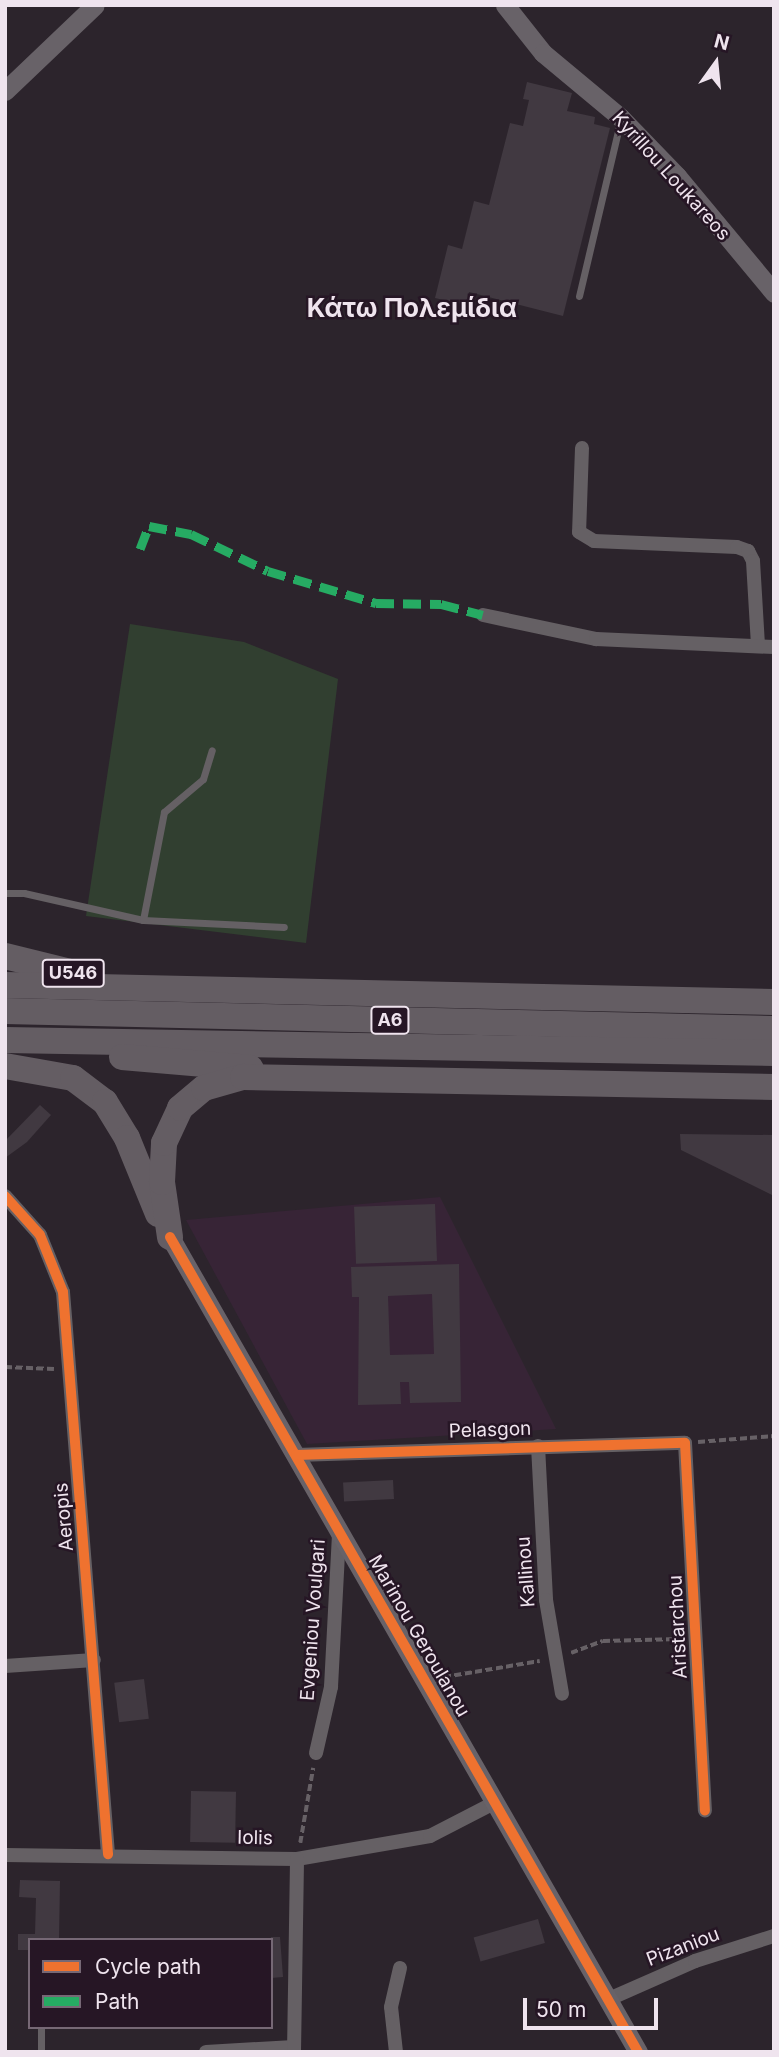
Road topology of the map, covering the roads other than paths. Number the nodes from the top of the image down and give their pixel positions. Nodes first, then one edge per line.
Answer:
1 (95, 5) edge
2 (505, 5) edge
3 (5, 91) edge
4 (621, 118) junction
5 (774, 293) edge
6 (579, 296) dead end
7 (582, 448) dead end
8 (482, 615) dead end
9 (758, 646) junction
10 (774, 647) edge
11 (212, 750) dead end
12 (5, 893) edge
13 (143, 920) junction
14 (284, 927) dead end
15 (5, 956) edge
16 (5, 985) edge
17 (143, 985) junction
18 (774, 1002) edge
19 (5, 1011) edge
20 (774, 1029) edge
21 (5, 1041) edge
22 (774, 1053) edge
23 (5, 1066) edge
24 (343, 1076) junction
25 (774, 1087) edge
26 (5, 1196) edge
27 (170, 1237) junction
28 (685, 1443) joint
29 (538, 1446) junction
30 (296, 1455) junction
31 (339, 1530) junction
32 (94, 1660) junction
33 (5, 1666) edge
34 (562, 1694) dead end
35 (316, 1753) road end
36 (494, 1803) junction
37 (705, 1810) dead end
38 (108, 1854) junction
39 (5, 1855) edge
40 (297, 1858) junction
41 (774, 1936) edge
42 (400, 1968) dead end
43 (609, 2000) junction
44 (41, 2029) edge
45 (294, 2049) edge
46 (41, 2052) edge
47 (206, 2052) edge
48 (396, 2052) edge
49 (638, 2052) edge

1 - 3 street
2 - 4 street, Kyrillou Loukareos
4 - 5 street, Kyrillou Loukareos
4 - 6 lane
7 - 9 street
8 - 9 street
9 - 10 street
11 - 13 lane
12 - 13 lane
13 - 14 lane
15 - 17 highway, U546
16 - 17 highway
17 - 18 highway
19 - 20 highway, A6
21 - 22 highway, A6
21 - 24 highway
23 - 27 highway
24 - 25 highway
24 - 27 highway
26 - 32 street, Aeropis
27 - 30 street, Marinou Geroulanou
28 - 29 street, Pelasgon
28 - 37 street, Aristarchou
29 - 30 street, Pelasgon
29 - 34 street, Kallinou
30 - 31 street, Marinou Geroulanou
31 - 35 street, Evgeniou Voulgari
31 - 36 street, Marinou Geroulanou
32 - 33 street
32 - 38 street, Aeropis
36 - 40 street, Iolis
36 - 43 street, Marinou Geroulanou
38 - 39 street, Iolis
38 - 40 street, Iolis
40 - 45 street
41 - 43 street, Pizaniou
42 - 48 street
43 - 49 street, Marinou Geroulanou
44 - 46 lane
45 - 47 street

